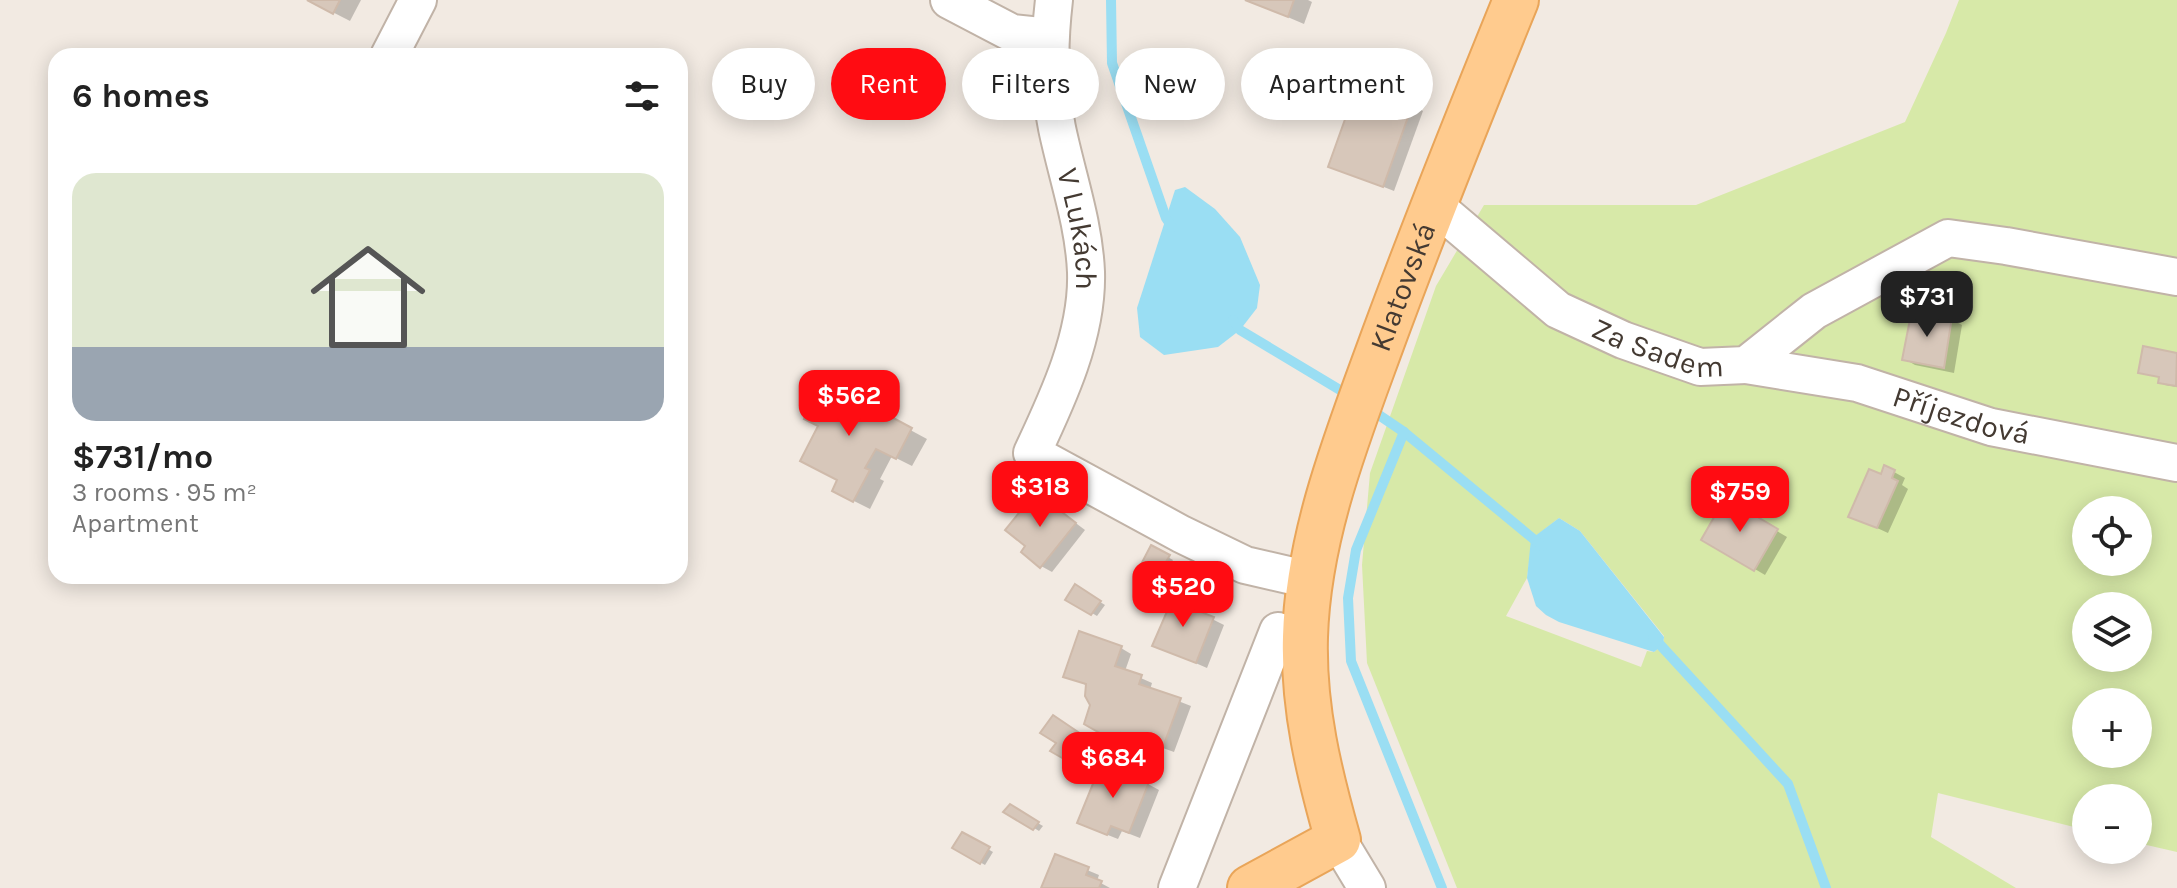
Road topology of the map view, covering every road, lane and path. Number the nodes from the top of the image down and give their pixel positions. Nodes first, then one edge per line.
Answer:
1 (418, 0) edge
2 (949, 0) edge
3 (1054, 0) edge
4 (1516, 0) edge
5 (1050, 37) junction
6 (393, 48) edge
7 (1433, 204) junction
8 (2177, 277) edge
9 (1746, 365) junction
10 (2177, 463) edge
11 (1310, 580) junction
12 (1278, 631) dead end
13 (1338, 840) junction
14 (1177, 888) edge
15 (1250, 888) edge
16 (1367, 888) edge

1 - 6 street
2 - 5 street
3 - 5 street, V Lukách
4 - 7 main road, Klatovská
5 - 11 street, V Lukách
7 - 9 street, Za Sadem
7 - 11 main road, Klatovská
8 - 9 street, Za Sadem
9 - 10 street, Příjezdová
11 - 13 main road, Klatovská
12 - 14 street
13 - 15 main road
13 - 16 street

